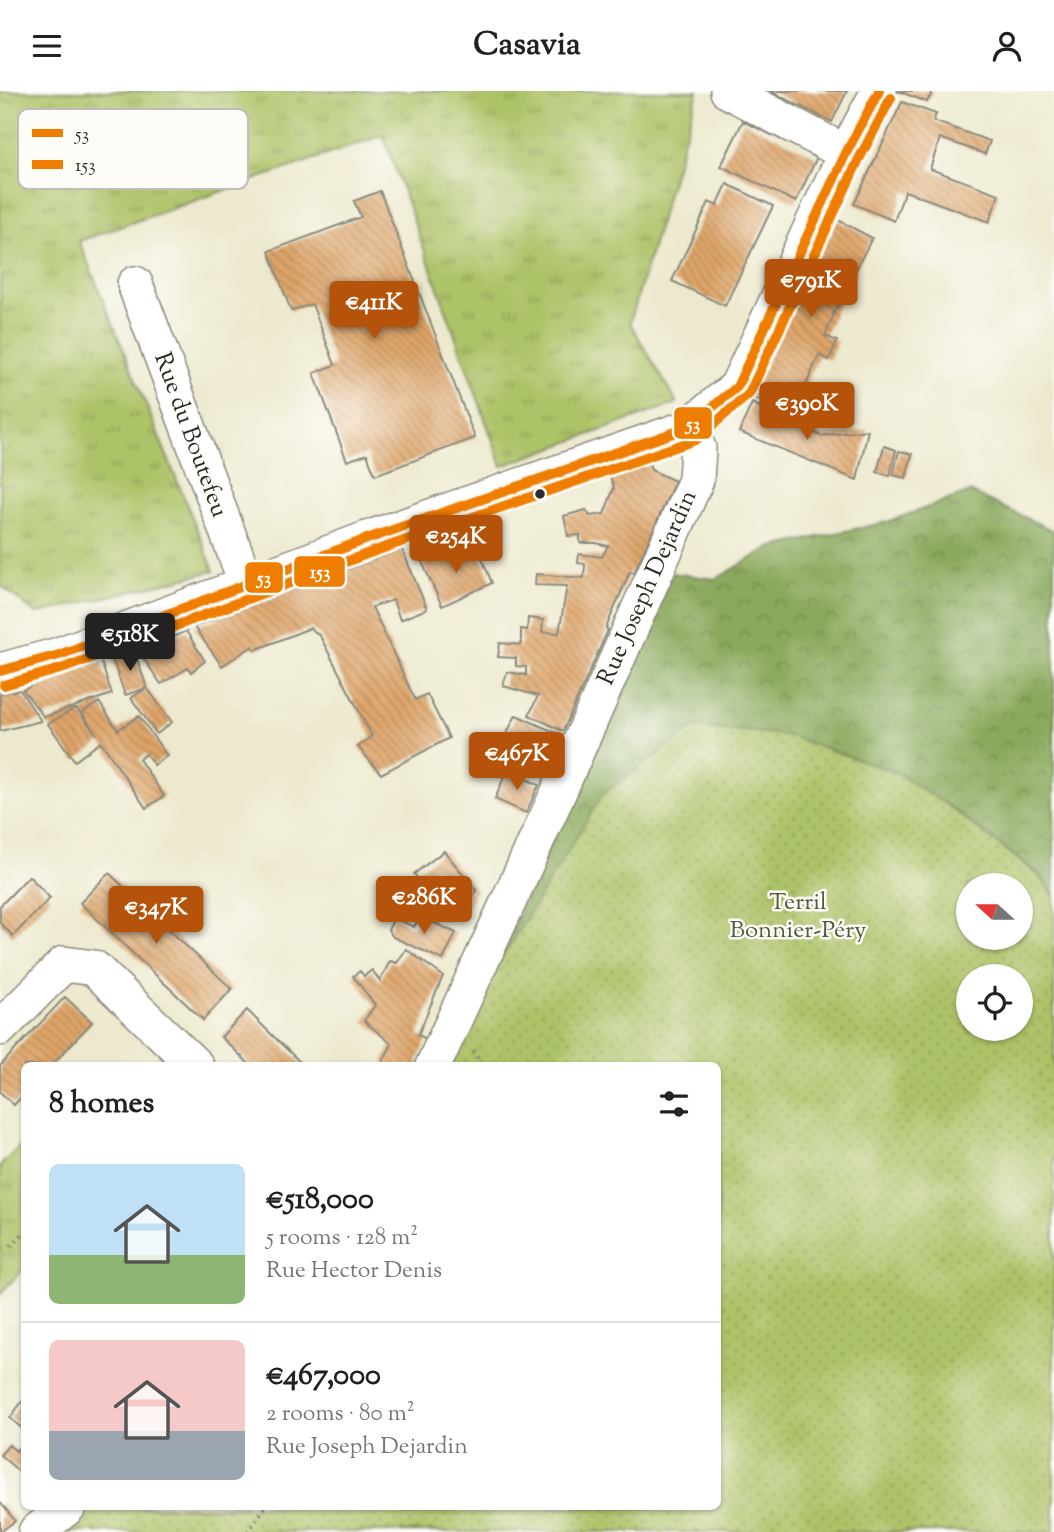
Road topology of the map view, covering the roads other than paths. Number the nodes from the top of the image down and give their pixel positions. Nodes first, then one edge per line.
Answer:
1 (728, 91) edge
2 (879, 91) edge
3 (846, 153) junction
4 (135, 283) dead end
5 (687, 428) junction
6 (247, 585) junction
7 (0, 671) edge
8 (0, 1028) edge
9 (192, 1062) edge
10 (435, 1062) edge
11 (64, 1510) edge
12 (36, 1532) edge

1 - 3 street
2 - 3 street
3 - 5 street
4 - 6 street, Rue du Boutefeu
5 - 6 street
5 - 10 street, Rue Joseph Dejardin
6 - 7 street
8 - 9 street
11 - 12 street

